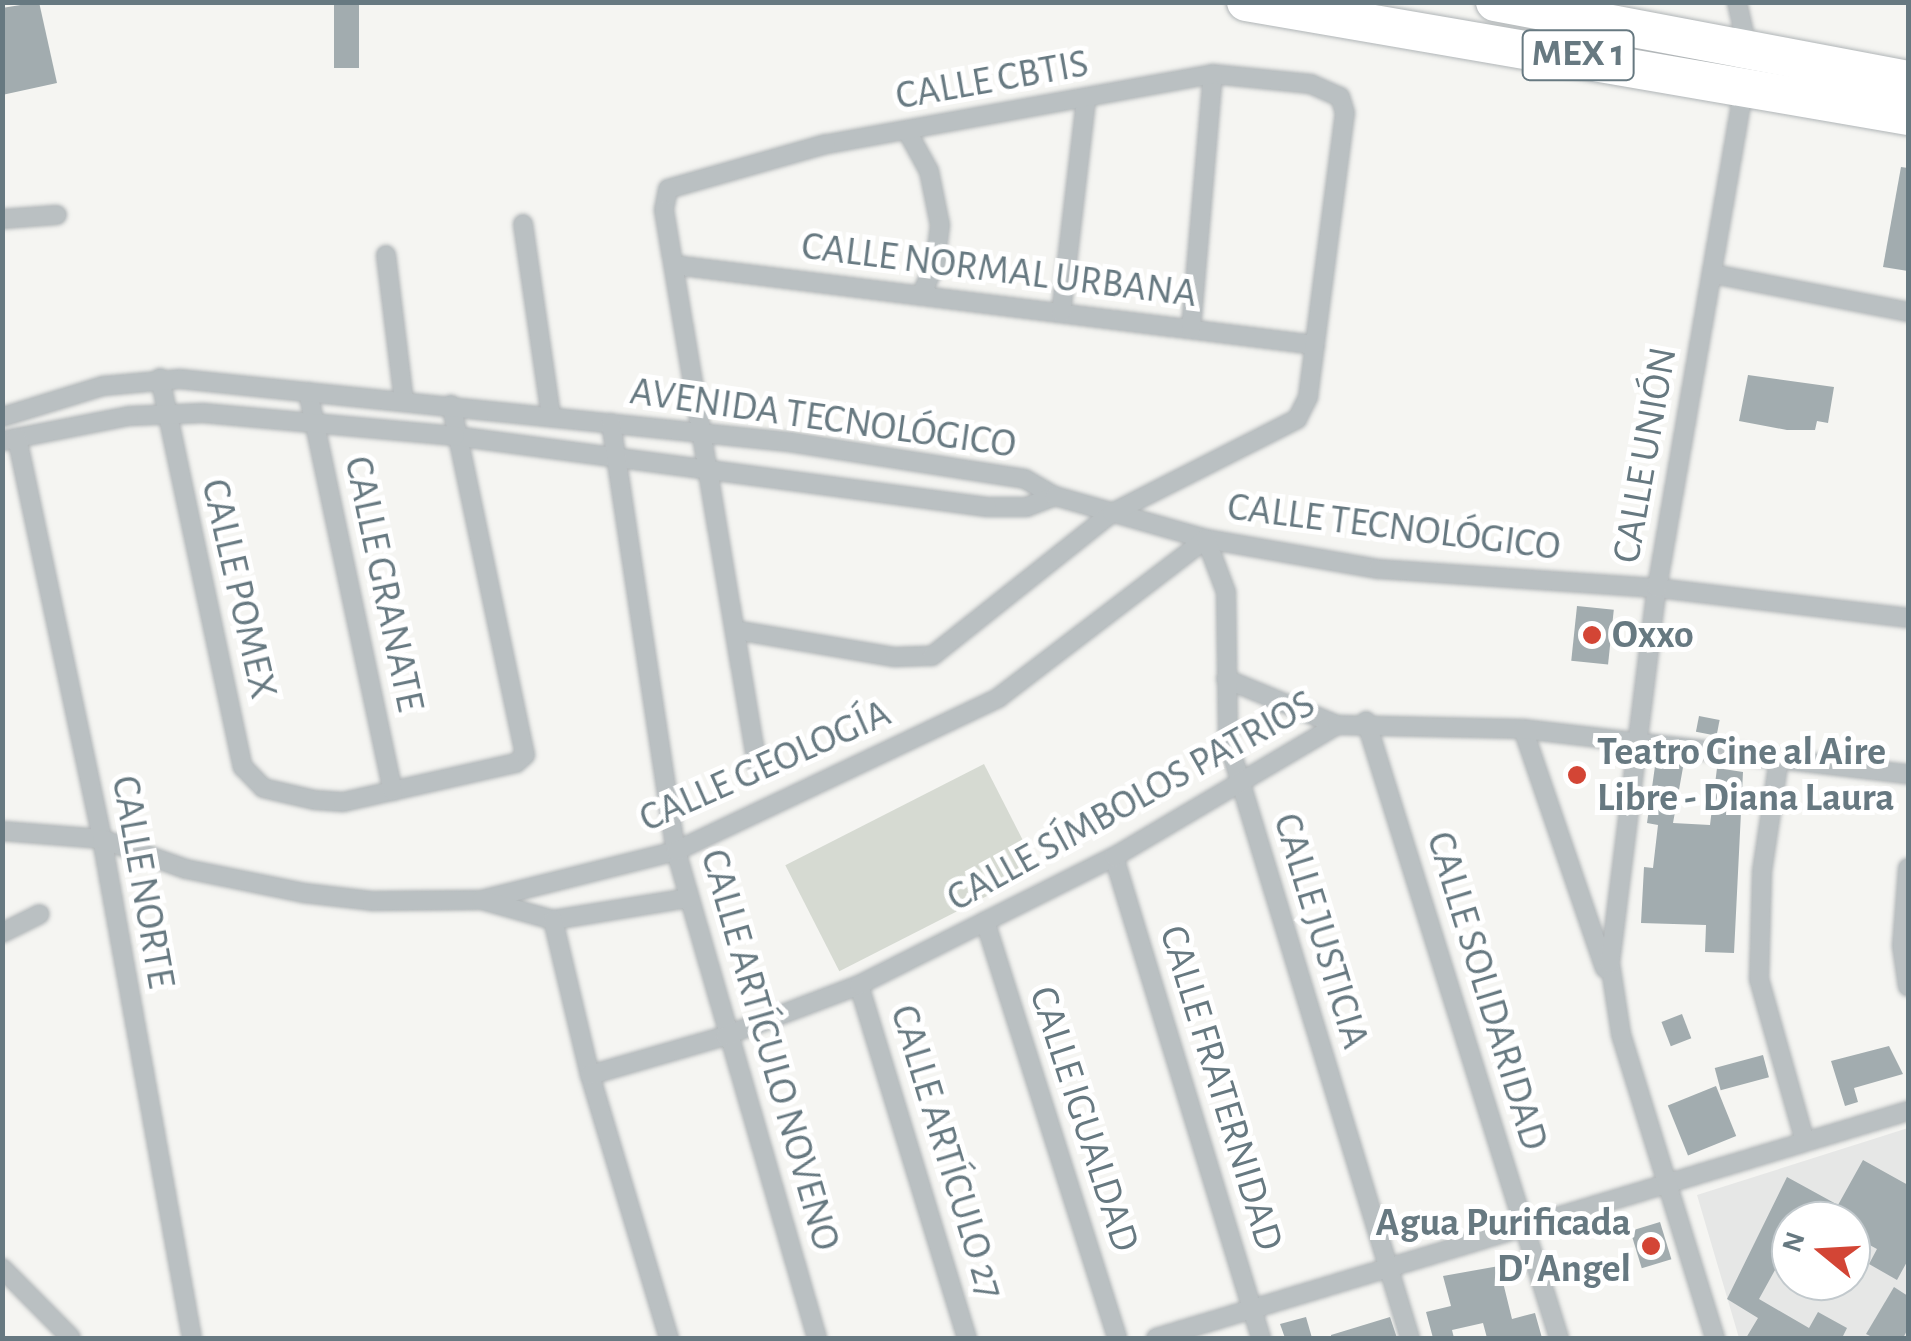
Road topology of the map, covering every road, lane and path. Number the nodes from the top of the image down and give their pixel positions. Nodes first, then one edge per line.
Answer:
1 (1246, 2) edge
2 (1494, 2) edge
3 (1737, 2) edge
4 (1746, 67) junction
5 (1213, 74) junction
6 (1908, 80) edge
7 (1086, 99) junction
8 (1908, 116) edge
9 (906, 131) junction
10 (57, 215) dead end
11 (2, 219) edge
12 (523, 224) dead end
13 (386, 254) dead end
14 (674, 265) junction
15 (1713, 274) junction
16 (921, 296) junction
17 (1908, 312) edge
18 (1061, 313) junction
19 (1190, 330) junction
20 (1314, 345) junction
21 (160, 378) junction
22 (308, 392) junction
23 (404, 401) junction
24 (450, 406) junction
25 (164, 413) junction
26 (552, 416) junction
27 (2, 417) edge
28 (312, 423) junction
29 (611, 423) junction
30 (702, 432) junction
31 (455, 436) junction
32 (10, 440) edge
33 (615, 456) junction
34 (708, 467) junction
35 (1055, 496) junction
36 (1112, 513) junction
37 (1206, 539) junction
38 (1658, 588) junction
39 (1908, 618) edge
40 (735, 630) junction
41 (1226, 679) junction
42 (1366, 721) junction
43 (1336, 725) junction
44 (1523, 730) junction
45 (1636, 742) junction
46 (1779, 759) junction
47 (757, 764) dead end
48 (1908, 774) edge
49 (1240, 784) junction
50 (393, 791) junction
51 (2, 831) edge
52 (102, 839) junction
53 (676, 851) junction
54 (1114, 857) junction
55 (1908, 868) edge
56 (689, 898) junction
57 (482, 900) junction
58 (40, 914) dead end
59 (553, 920) junction
60 (985, 921) junction
61 (2, 933) edge
62 (1610, 982) junction
63 (860, 985) junction
64 (1908, 987) edge
65 (725, 1036) junction
66 (590, 1075) junction
67 (1908, 1111) edge
68 (1805, 1142) junction
69 (1668, 1184) junction
70 (1524, 1227) junction
71 (2, 1268) edge
72 (1388, 1268) junction
73 (1252, 1310) junction
74 (71, 1338) edge
75 (192, 1338) edge
76 (669, 1338) edge
77 (817, 1338) edge
78 (967, 1338) edge
79 (1117, 1338) edge
80 (1156, 1338) edge
81 (1261, 1338) edge
82 (1410, 1338) edge
83 (1559, 1338) edge
84 (1715, 1338) edge

1 - 4 highway, MEX 1
2 - 4 highway, MEX 1
3 - 4 street
4 - 6 highway, MEX 1
4 - 8 highway, MEX 1
4 - 15 street, CALLE UNIÓN
5 - 7 street, CALLE CBTIS
5 - 19 street
5 - 20 street, CALLE CBTIS
7 - 9 street, CALLE CBTIS
7 - 18 street
9 - 14 street, CALLE CBTIS
9 - 16 street
10 - 11 street
12 - 26 street
13 - 23 street
14 - 16 street, CALLE NORMAL URBANA
14 - 30 street
15 - 17 street
15 - 38 street, CALLE UNIÓN
16 - 18 street, CALLE NORMAL URBANA
18 - 19 street, CALLE NORMAL URBANA
19 - 20 street, CALLE NORMAL URBANA
20 - 36 street
21 - 22 street, AVENIDA TECNOLÓGICO
21 - 25 street, CALLE POMEX
21 - 27 street, AVENIDA TECNOLÓGICO
22 - 23 street, AVENIDA TECNOLÓGICO
22 - 28 street, CALLE GRANATE
23 - 24 street, AVENIDA TECNOLÓGICO
24 - 26 street, AVENIDA TECNOLÓGICO
24 - 31 street
25 - 28 street, AVENIDA TECNOLÓGICO
25 - 32 street, AVENIDA TECNOLÓGICO
25 - 50 street, CALLE POMEX
26 - 29 street, AVENIDA TECNOLÓGICO
28 - 31 street, AVENIDA TECNOLÓGICO
28 - 50 street, CALLE GRANATE
29 - 30 street, AVENIDA TECNOLÓGICO
29 - 33 street, CALLE ARTÍCULO NOVENO
30 - 34 street
30 - 35 street, AVENIDA TECNOLÓGICO
31 - 33 street, AVENIDA TECNOLÓGICO
31 - 50 street
32 - 52 street, CALLE NORTE
33 - 34 street, AVENIDA TECNOLÓGICO
33 - 53 street, CALLE ARTÍCULO NOVENO
34 - 35 street, AVENIDA TECNOLÓGICO
34 - 40 street
35 - 36 street, CALLE TECNOLÓGICO
36 - 37 street, CALLE TECNOLÓGICO
36 - 40 street
37 - 38 street, CALLE TECNOLÓGICO
37 - 41 street, CALLE JUSTICIA
37 - 53 street, CALLE GEOLOGÍA
38 - 39 street, CALLE TECNOLÓGICO
38 - 45 street, CALLE UNIÓN
40 - 47 street
41 - 43 street
41 - 49 street, CALLE JUSTICIA
42 - 43 street, CALLE SÍMBOLOS PATRIOS
42 - 44 street, CALLE SÍMBOLOS PATRIOS
42 - 70 street, CALLE SOLIDARIDAD
43 - 49 street, CALLE SÍMBOLOS PATRIOS
44 - 45 street, CALLE SÍMBOLOS PATRIOS
44 - 62 street
45 - 46 street, CALLE SÍMBOLOS PATRIOS
45 - 62 street, CALLE UNIÓN
46 - 48 street, CALLE SÍMBOLOS PATRIOS
46 - 68 street
49 - 54 street, CALLE SÍMBOLOS PATRIOS
49 - 72 street, CALLE JUSTICIA
51 - 52 street, CALLE GEOLOGÍA
52 - 57 street, CALLE GEOLOGÍA
52 - 75 street, CALLE NORTE
53 - 56 street, CALLE ARTÍCULO NOVENO
53 - 57 street, CALLE GEOLOGÍA
54 - 60 street, CALLE SÍMBOLOS PATRIOS
54 - 73 street, CALLE FRATERNIDAD
55 - 64 street
56 - 59 street
56 - 65 street, CALLE ARTÍCULO NOVENO
57 - 59 street
58 - 61 street
59 - 66 street
60 - 63 street, CALLE SÍMBOLOS PATRIOS
60 - 79 street, CALLE IGUALDAD
62 - 69 street, CALLE UNIÓN
63 - 65 street, CALLE SÍMBOLOS PATRIOS
63 - 78 street, CALLE ARTÍCULO 27
65 - 66 street, CALLE SÍMBOLOS PATRIOS
65 - 77 street, CALLE ARTÍCULO NOVENO
66 - 76 street
67 - 68 street
68 - 69 street
69 - 70 street
69 - 84 street, CALLE UNIÓN
70 - 72 street
70 - 83 street, CALLE SOLIDARIDAD
71 - 74 street
72 - 73 street
72 - 82 street, CALLE JUSTICIA
73 - 80 street
73 - 81 street, CALLE FRATERNIDAD

